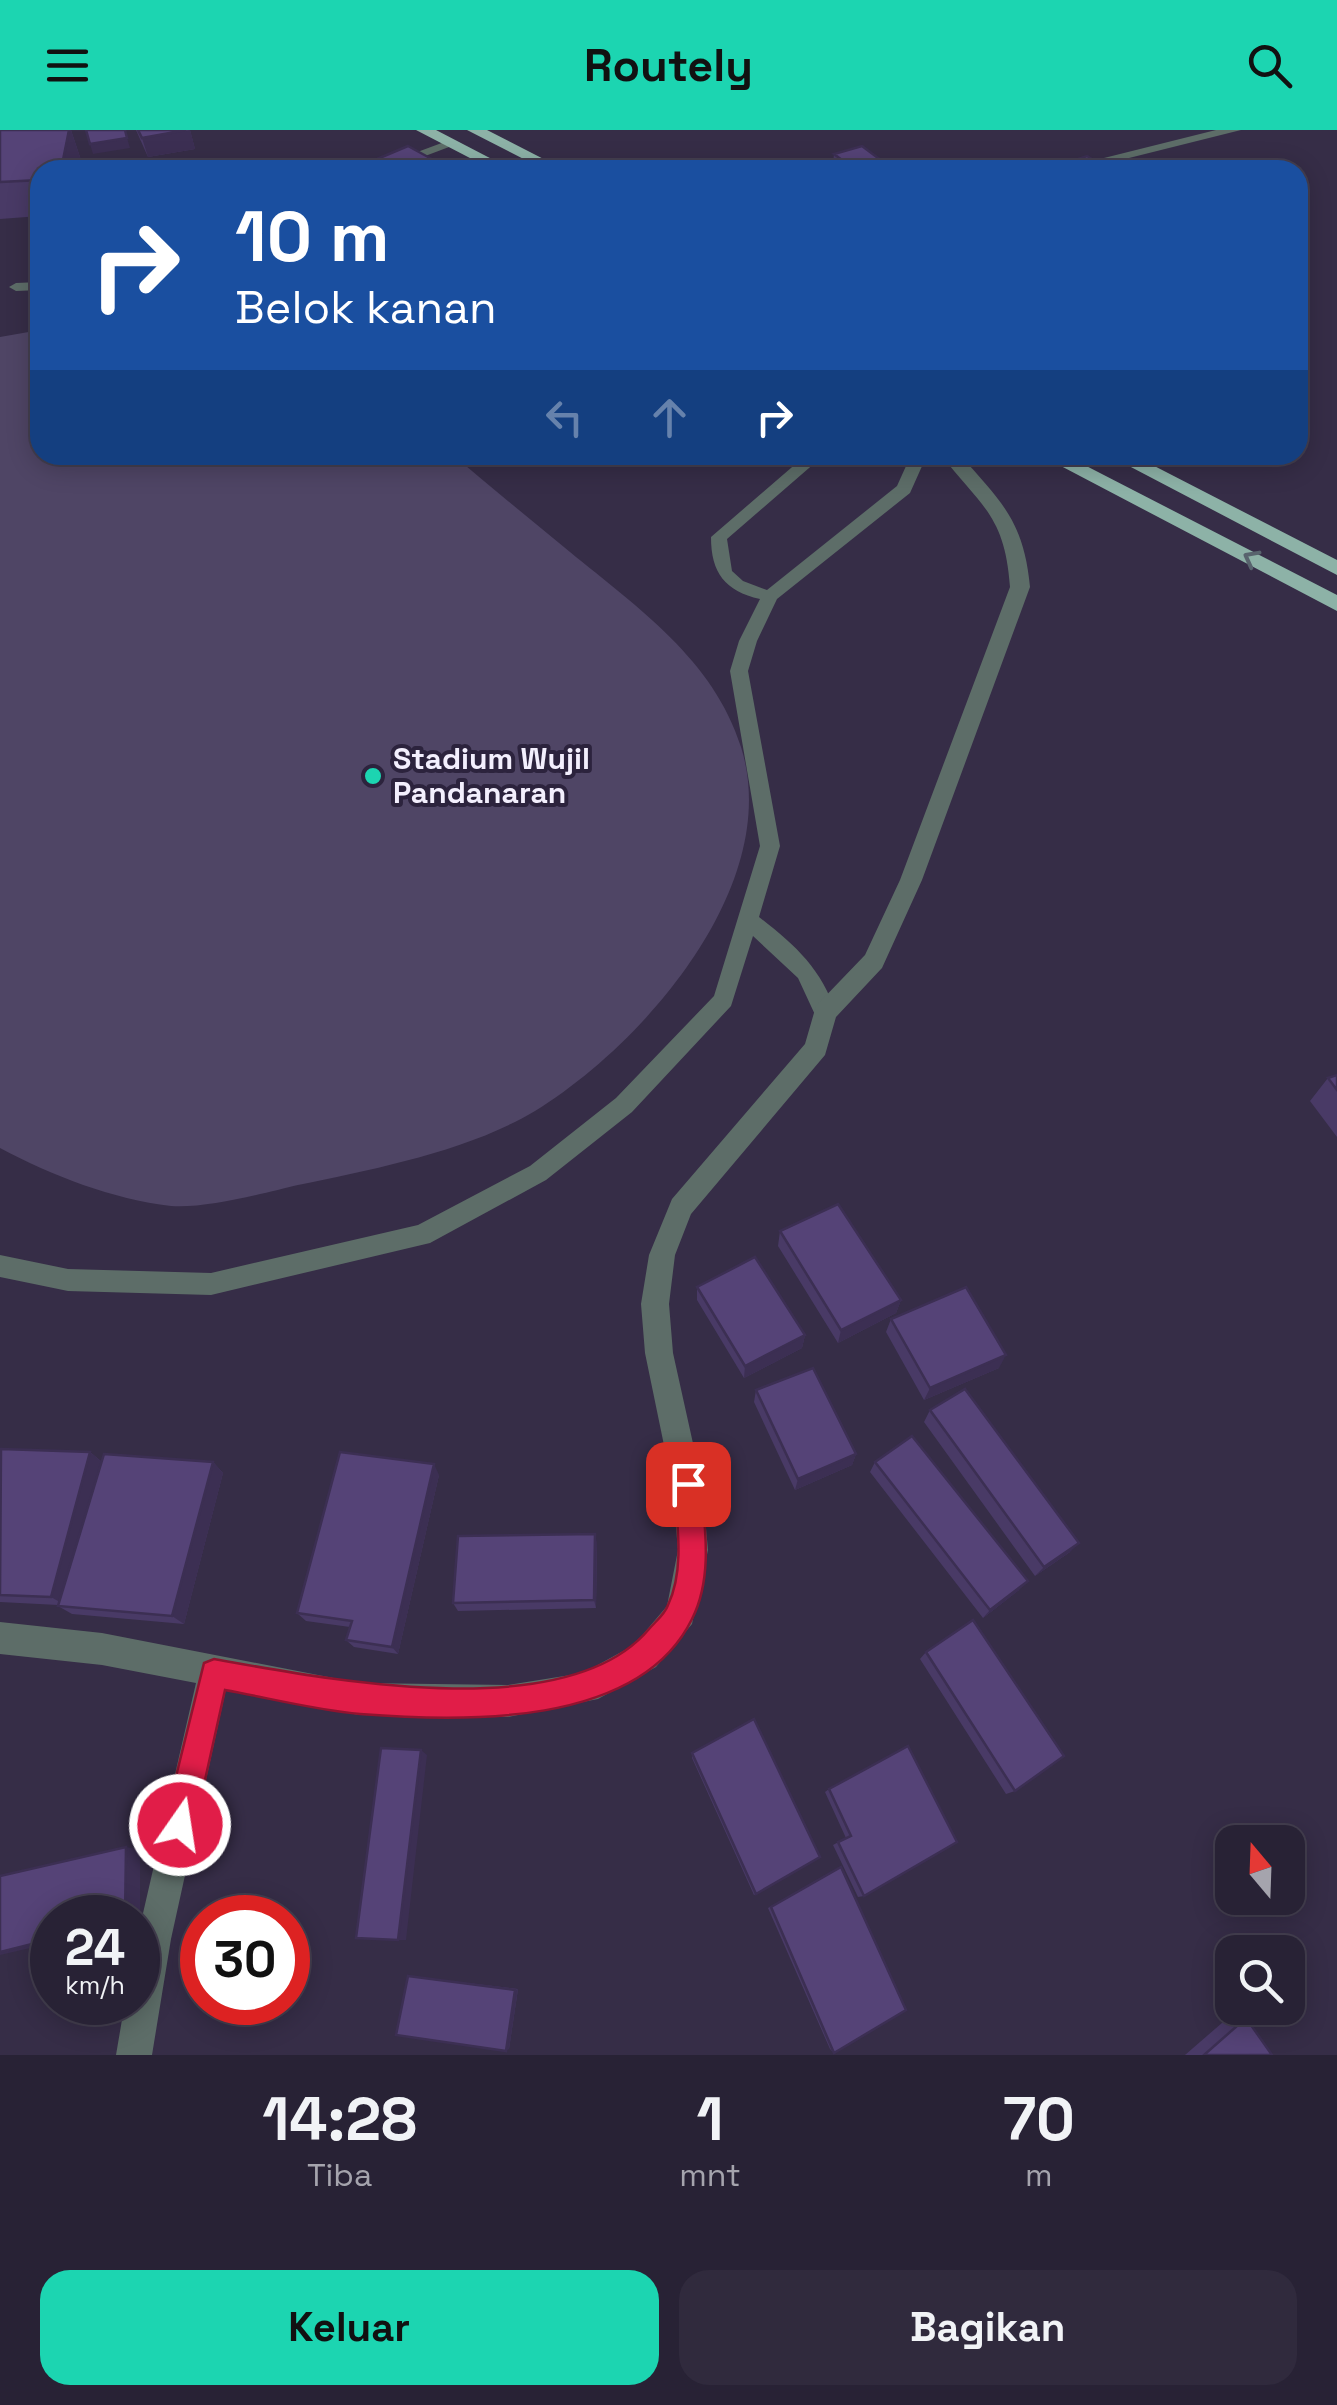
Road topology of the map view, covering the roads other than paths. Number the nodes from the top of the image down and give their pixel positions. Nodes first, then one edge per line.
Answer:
1 (424, 130) edge
2 (475, 130) edge
3 (1234, 130) edge
4 (452, 144) junction
5 (405, 160) edge
6 (485, 160) edge
7 (536, 160) edge
8 (1106, 160) edge
9 (30, 286) edge
10 (16, 287) dead end
11 (804, 465) edge
12 (914, 465) edge
13 (959, 465) edge
14 (1069, 465) edge
15 (1137, 465) edge
16 (1337, 568) edge
17 (770, 596) junction
18 (1337, 604) edge
19 (750, 921) junction
20 (825, 1014) junction
21 (0, 1266) edge
22 (0, 1638) edge
23 (214, 1673) junction
24 (134, 2055) edge

1 - 4 highway
2 - 7 highway
3 - 8 street
4 - 5 lane
4 - 6 highway
9 - 10 lane
11 - 17 lane
12 - 17 lane
13 - 20 street
18 -> 14 highway
15 - 16 highway
17 - 19 lane
19 - 20 lane
19 - 21 lane
20 - 23 street
22 - 23 street
23 - 24 street

